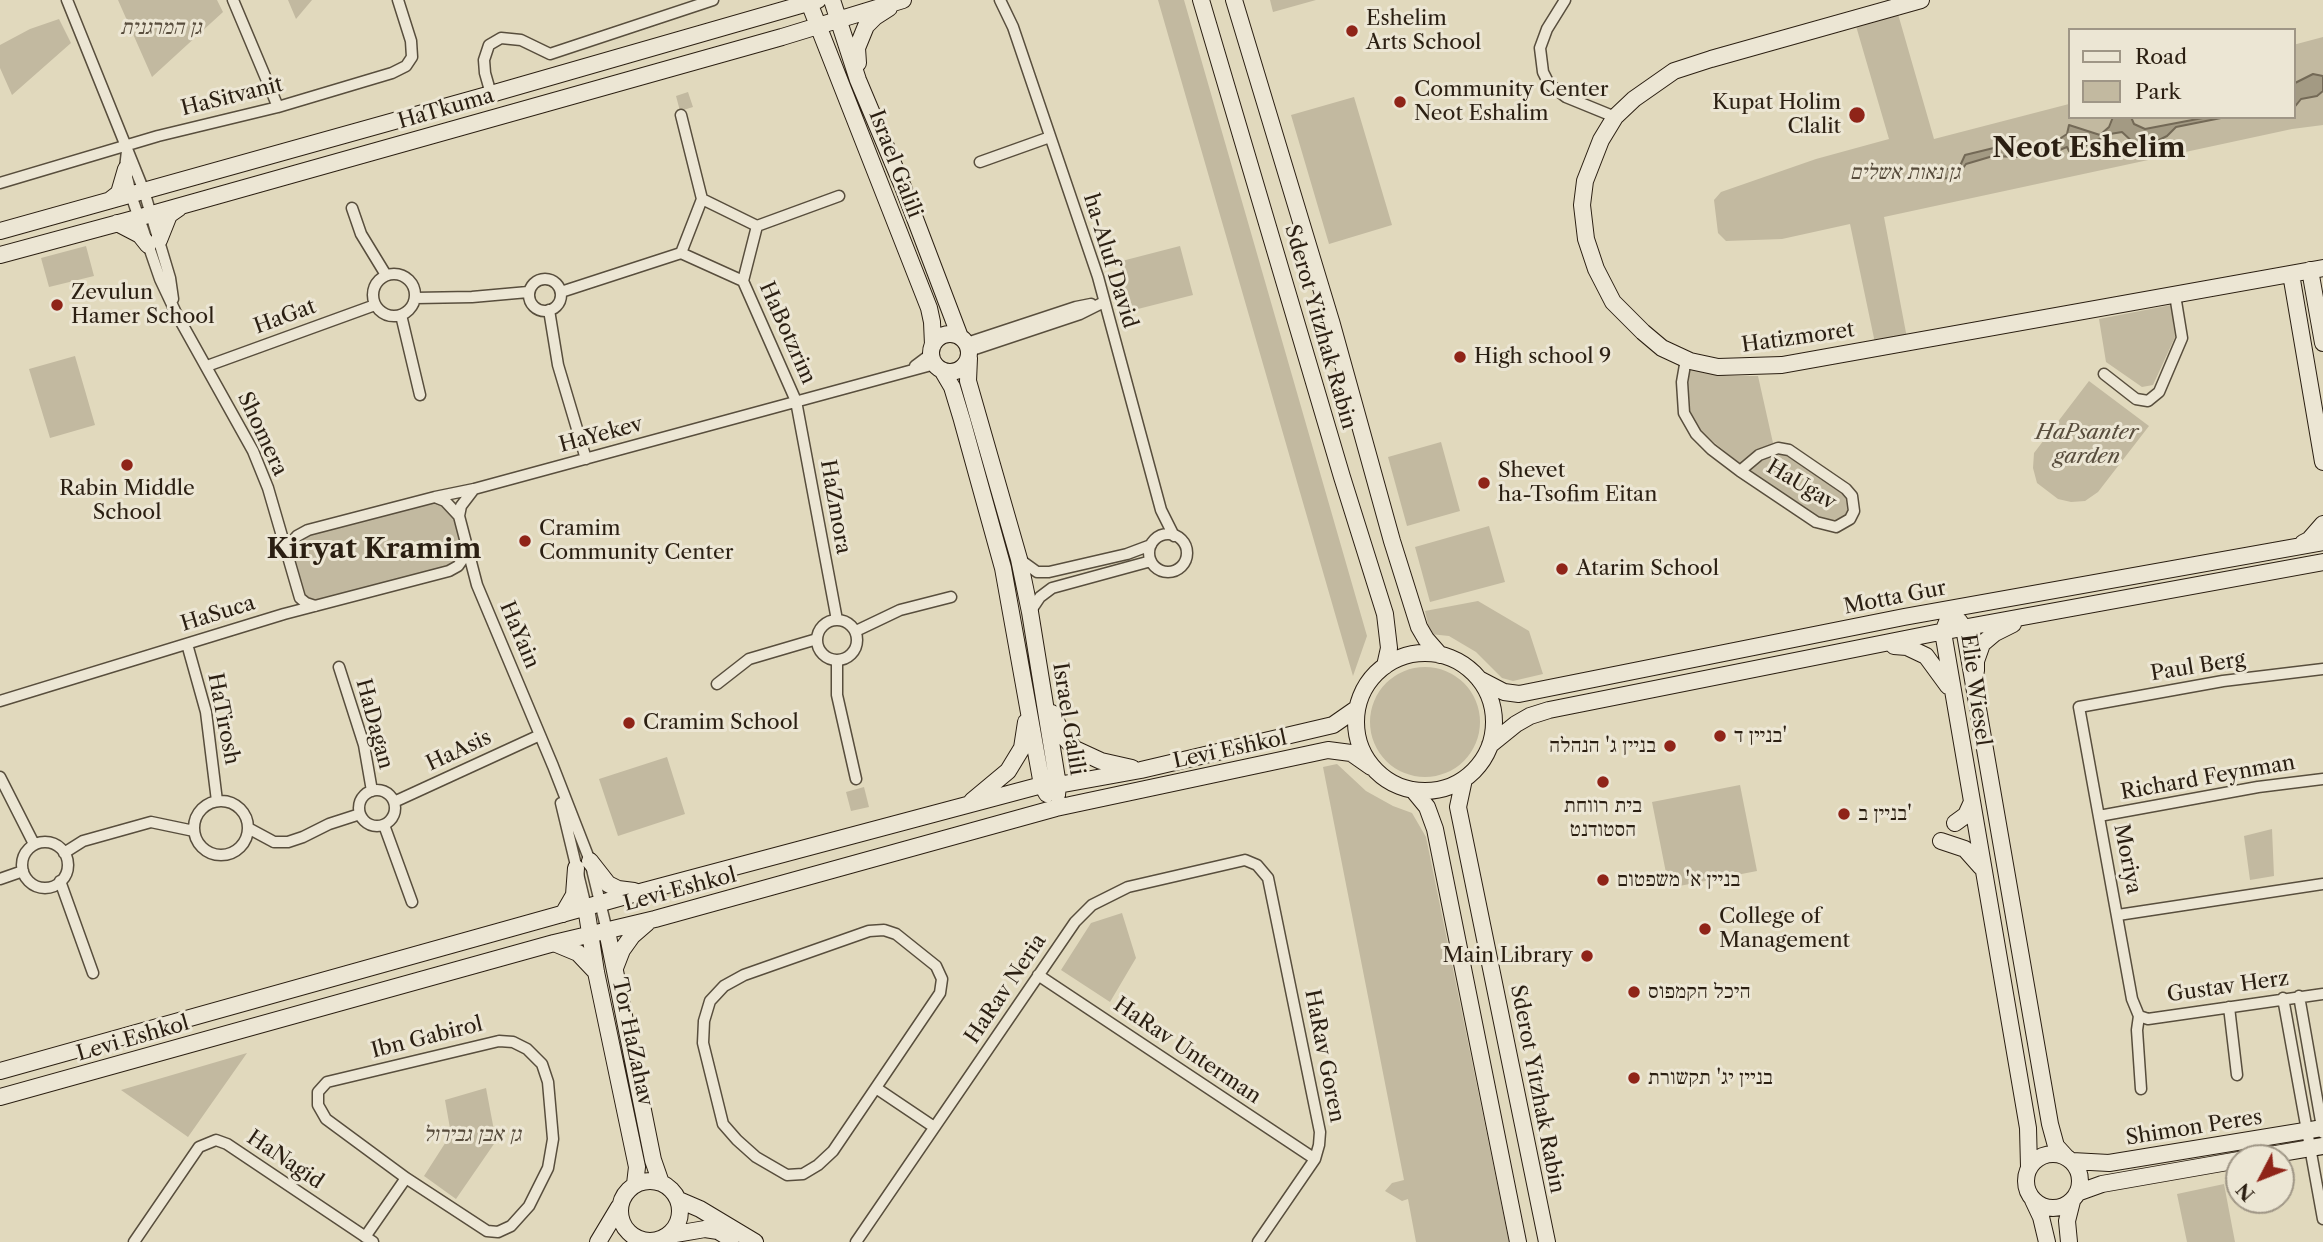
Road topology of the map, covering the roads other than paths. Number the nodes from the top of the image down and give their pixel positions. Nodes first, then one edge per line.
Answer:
1 (66, 0) edge
2 (233, 0) edge
3 (398, 0) edge
4 (713, 0) edge
5 (780, 0) edge
6 (832, 0) edge
7 (902, 0) edge
8 (1000, 0) edge
9 (1009, 0) edge
10 (1201, 0) edge
11 (1234, 0) edge
12 (1565, 0) edge
13 (1921, 0) edge
14 (812, 1) edge
15 (769, 15) junction
16 (839, 18) junction
17 (819, 25) junction
18 (1013, 27) junction
19 (782, 37) junction
20 (838, 72) junction
21 (858, 80) junction
22 (491, 94) junction
23 (278, 107) junction
24 (681, 115) dead end
25 (1615, 117) junction
26 (1050, 136) junction
27 (126, 148) junction
28 (980, 162) dead end
29 (125, 169) junction
30 (0, 183) edge
31 (138, 193) junction
32 (839, 196) dead end
33 (702, 199) junction
34 (110, 201) junction
35 (181, 206) junction
36 (352, 208) dead end
37 (145, 216) junction
38 (117, 223) junction
39 (757, 226) junction
40 (0, 231) edge
41 (153, 243) junction
42 (681, 253) junction
43 (0, 255) edge
44 (2317, 269) edge
45 (2291, 274) junction
46 (386, 275) junction
47 (743, 281) junction
48 (528, 292) junction
49 (561, 292) junction
50 (2175, 295) junction
51 (415, 298) junction
52 (1104, 302) junction
53 (375, 306) junction
54 (549, 310) junction
55 (401, 315) junction
56 (2323, 343) edge
57 (966, 347) junction
58 (935, 358) junction
59 (1686, 359) junction
60 (207, 366) junction
61 (2104, 374) dead end
62 (420, 396) dead end
63 (796, 401) junction
64 (586, 459) junction
65 (2323, 462) edge
66 (1740, 471) junction
67 (474, 489) junction
68 (435, 497) junction
69 (1161, 510) junction
70 (458, 516) junction
71 (277, 521) junction
72 (2323, 523) edge
73 (308, 530) junction
74 (1174, 536) junction
75 (1154, 541) junction
76 (2323, 542) edge
77 (2292, 548) junction
78 (467, 553) junction
79 (288, 557) junction
80 (1019, 559) junction
81 (1151, 561) junction
82 (2323, 562) edge
83 (449, 571) junction
84 (477, 585) junction
85 (296, 587) junction
86 (951, 597) dead end
87 (315, 606) junction
88 (1951, 610) junction
89 (1030, 612) junction
90 (284, 614) junction
91 (2028, 617) junction
92 (836, 620) junction
93 (1964, 628) junction
94 (856, 631) junction
95 (1943, 632) junction
96 (817, 639) junction
97 (187, 644) junction
98 (1881, 644) junction
99 (1440, 655) junction
100 (837, 661) junction
101 (1385, 666) junction
102 (339, 667) dead end
103 (2323, 669) edge
104 (1039, 672) junction
105 (1479, 679) junction
106 (717, 684) dead end
107 (1975, 691) junction
108 (0, 701) edge
109 (1027, 702) junction
110 (1955, 702) junction
111 (2079, 707) joint
112 (1356, 709) junction
113 (540, 735) junction
114 (1490, 745) junction
115 (1371, 767) junction
116 (1141, 770) junction
117 (0, 777) edge
118 (856, 779) dead end
119 (1464, 779) junction
120 (2323, 779) edge
121 (1050, 785) junction
122 (1413, 790) junction
123 (372, 791) junction
124 (217, 801) junction
125 (394, 802) junction
126 (1971, 804) junction
127 (965, 805) junction
128 (1056, 808) junction
129 (360, 814) junction
130 (2099, 816) junction
131 (1955, 823) dead end
132 (384, 825) junction
133 (248, 828) junction
134 (194, 831) junction
135 (1941, 841) dead end
136 (34, 844) junction
137 (64, 853) junction
138 (583, 864) junction
139 (1257, 865) joint
140 (1983, 870) junction
141 (23, 872) junction
142 (0, 879) edge
143 (60, 881) junction
144 (2323, 884) edge
145 (644, 891) junction
146 (412, 902) dead end
147 (593, 905) junction
148 (564, 914) junction
149 (2118, 915) junction
150 (655, 919) junction
151 (598, 933) junction
152 (554, 943) junction
153 (615, 968) junction
154 (596, 972) junction
155 (93, 973) dead end
156 (1038, 975) junction
157 (2323, 994) edge
158 (2299, 996) junction
159 (2283, 998) junction
160 (2229, 1007) junction
161 (2140, 1016) junction
162 (0, 1071) edge
163 (2237, 1074) dead end
164 (876, 1088) junction
165 (2141, 1089) dead end
166 (0, 1097) edge
167 (934, 1127) junction
168 (2319, 1130) edge
169 (2317, 1147) edge
170 (2295, 1151) edge
171 (1315, 1159) junction
172 (2070, 1159) junction
173 (2225, 1162) edge
174 (2029, 1167) junction
175 (406, 1178) junction
176 (662, 1183) junction
177 (635, 1184) junction
178 (2075, 1197) junction
179 (679, 1200) junction
180 (2034, 1200) junction
181 (620, 1207) junction
182 (2323, 1219) edge
183 (670, 1235) junction
184 (369, 1239) edge
185 (638, 1239) junction
186 (134, 1242) edge
187 (597, 1242) edge
188 (618, 1242) edge
189 (736, 1242) edge
190 (755, 1242) edge
191 (856, 1242) edge
192 (1258, 1242) edge
193 (1518, 1242) edge
194 (1547, 1242) edge
195 (2047, 1242) edge
196 (2069, 1242) edge

1 - 27 street
2 - 23 street
3 - 23 street, HaSitvanit
4 - 22 street
5 - 15 street
6 - 16 street, Israel Galili
7 - 16 street, HaTkuma
7 - 21 street
8 - 18 street, ha-Aluf David
9 - 18 street, ha-Aluf David
10 - 101 street, Sderot Yitzhak Rabin
11 - 99 street, Sderot Yitzhak Rabin
12 - 25 street
13 - 25 street, Hatizmoret
14 - 15 street, HaTkuma
14 - 17 street, Israel Galili
15 - 22 street, HaTkuma
16 - 17 street, HaTkuma
16 - 21 street, Israel Galili
17 - 19 street, HaTkuma
17 - 20 street, Israel Galili
18 - 26 street, ha-Aluf David
19 - 20 street
19 - 35 street, HaTkuma
20 - 58 street, Israel Galili
21 - 57 street, Israel Galili
22 - 31 street, HaTkuma
23 - 27 street, HaSitvanit
24 - 33 street
25 - 59 street, Hatizmoret
26 - 28 street
26 - 52 street, ha-Aluf David
27 - 29 street
27 - 30 street, HaSitvanit
27 - 31 street
29 - 31 street
29 - 34 street
31 - 34 street, HaTkuma
31 - 37 street, Shomera
32 - 39 street
33 - 39 street
33 - 42 street
34 - 40 street, HaTkuma
35 - 37 street, HaTkuma
35 - 41 street
36 - 46 street
37 - 38 street, HaTkuma
37 - 41 street, Shomera
38 - 41 street
38 - 43 street, HaTkuma
39 - 47 street
41 - 60 street, Shomera
42 - 47 street
42 - 49 street
44 - 45 street, Hatizmoret
44 - 56 street
45 - 50 street, Hatizmoret
45 - 65 street
46 - 51 street
46 - 53 street
47 - 63 street, HaBotzrim
48 - 49 street
48 - 51 street
48 - 54 street
49 - 54 street
50 - 59 street, Hatizmoret
50 - 61 street
51 - 55 street
52 - 57 street
52 - 69 street, ha-Aluf David
53 - 55 street
53 - 60 street, HaGat
54 - 64 street
55 - 62 street
57 - 58 street
57 - 58 street
57 - 80 street, Israel Galili
58 - 63 street, HaYekev
58 - 109 street, Israel Galili
59 - 66 street, HaUgav
60 - 71 street, Shomera
63 - 64 street, HaYekev
63 - 92 street, HaZmora
64 - 67 street, HaYekev
66 - 66 street, HaUgav
67 - 68 street, HaYekev
67 - 70 street
68 - 70 street
68 - 73 street, HaYekev
69 - 74 street, ha-Aluf David
69 - 75 street, ha-Aluf David
70 - 78 street, HaYain
71 - 73 street
71 - 79 street, Shomera
72 - 77 street
73 - 79 street
74 - 75 street
74 - 81 street
75 - 80 street
75 - 81 street
76 - 77 street, Motta Gur
77 - 88 street, Motta Gur
78 - 83 street
78 - 84 street, HaYain
79 - 85 street, Shomera
80 - 89 street, Israel Galili
81 - 89 street
82 - 91 street, Motta Gur
83 - 84 street
83 - 87 street, HaSuca
84 - 113 street, HaYain
85 - 87 street
85 - 90 street
86 - 94 street
87 - 90 street, HaSuca
88 - 93 street, Elie Wiesel
88 - 95 street, Elie Wiesel
88 - 105 street, Motta Gur
89 - 104 street, Israel Galili
90 - 97 street, HaSuca
91 - 93 street, Motta Gur
91 - 107 street
92 - 94 street
92 - 96 street
93 - 95 street, Motta Gur
93 - 107 street, Elie Wiesel
94 - 100 street
95 - 98 street, Motta Gur
95 - 110 street, Elie Wiesel
96 - 100 street
96 - 106 street
97 - 108 street, HaSuca
97 - 124 street, HaTirosh
98 - 110 street
98 - 114 street, Motta Gur
99 - 101 street
99 - 105 street
100 - 118 street
101 - 112 street
102 - 123 street, HaDagan
103 - 111 street, Paul Berg
104 - 116 street
104 - 121 street, Israel Galili
105 - 114 street
107 - 172 street, Elie Wiesel
109 - 121 street, Israel Galili
109 - 127 street
110 - 126 street, Elie Wiesel
111 - 130 street, Moriya
112 - 115 street
112 - 116 street, Levi Eshkol
113 - 125 street, HaAsis
113 - 138 street, HaYain
114 - 119 street
115 - 122 street
115 - 128 street, Levi Eshkol
116 - 121 street, Levi Eshkol
117 - 136 street
119 - 122 street
119 - 194 street, Sderot Yitzhak Rabin
120 - 130 street, Richard Feynman
121 - 127 street, Levi Eshkol
121 - 128 street, Israel Galili
122 - 193 street
123 - 125 street
123 - 129 street
124 - 133 street
124 - 134 street
125 - 132 street
126 - 131 street
126 - 140 street, Elie Wiesel
127 - 145 street, Levi Eshkol
128 - 150 street, Levi Eshkol
129 - 132 street
129 - 133 street
130 - 149 street, Moriya
132 - 146 street
133 - 134 street
134 - 137 street
135 - 140 street
136 - 137 street
136 - 141 street
137 - 143 street
138 - 145 street
138 - 147 street, HaYain
138 - 148 street
139 - 156 street, HaRav Neria
139 - 171 street, HaRav Goren
140 - 174 street, Elie Wiesel
141 - 142 street
141 - 143 street
143 - 155 street
144 - 149 street
145 - 147 street, Levi Eshkol
147 - 148 street, Levi Eshkol
147 - 151 street, Tor HaZahav
148 - 162 street, Levi Eshkol
149 - 161 street, Moriya
150 - 151 street, Levi Eshkol
150 - 153 street
151 - 152 street, Levi Eshkol
151 - 153 street, Tor HaZahav
151 - 154 street, Tor HaZahav
152 - 154 street
152 - 166 street, Levi Eshkol
153 - 176 street, Tor HaZahav
154 - 177 street, Tor HaZahav
156 - 167 street, HaRav Neria
156 - 171 street, HaRav Unterman
157 - 158 street, Gustav Herz
158 - 159 street, Gustav Herz
158 - 168 street
159 - 160 street, Gustav Herz
159 - 168 street
160 - 161 street, Gustav Herz
160 - 163 street
161 - 165 street
164 - 164 street
164 - 167 street
167 - 191 street, HaRav Neria
168 - 169 street
168 - 172 street, Shimon Peres
169 - 170 street, Shimon Peres
169 - 182 street
171 - 192 street, HaRav Goren
172 - 174 street
172 - 178 street
173 - 178 street, Shimon Peres
174 - 180 street
175 - 175 street, Ibn Gabirol
175 - 184 street
176 - 177 street
176 - 179 street
177 - 181 street
178 - 180 street
178 - 196 street
179 - 183 street
179 - 190 street
180 - 195 street
181 - 185 street
181 - 187 street
183 - 185 street
183 - 189 street
184 - 186 street, HaNagid
185 - 188 street

